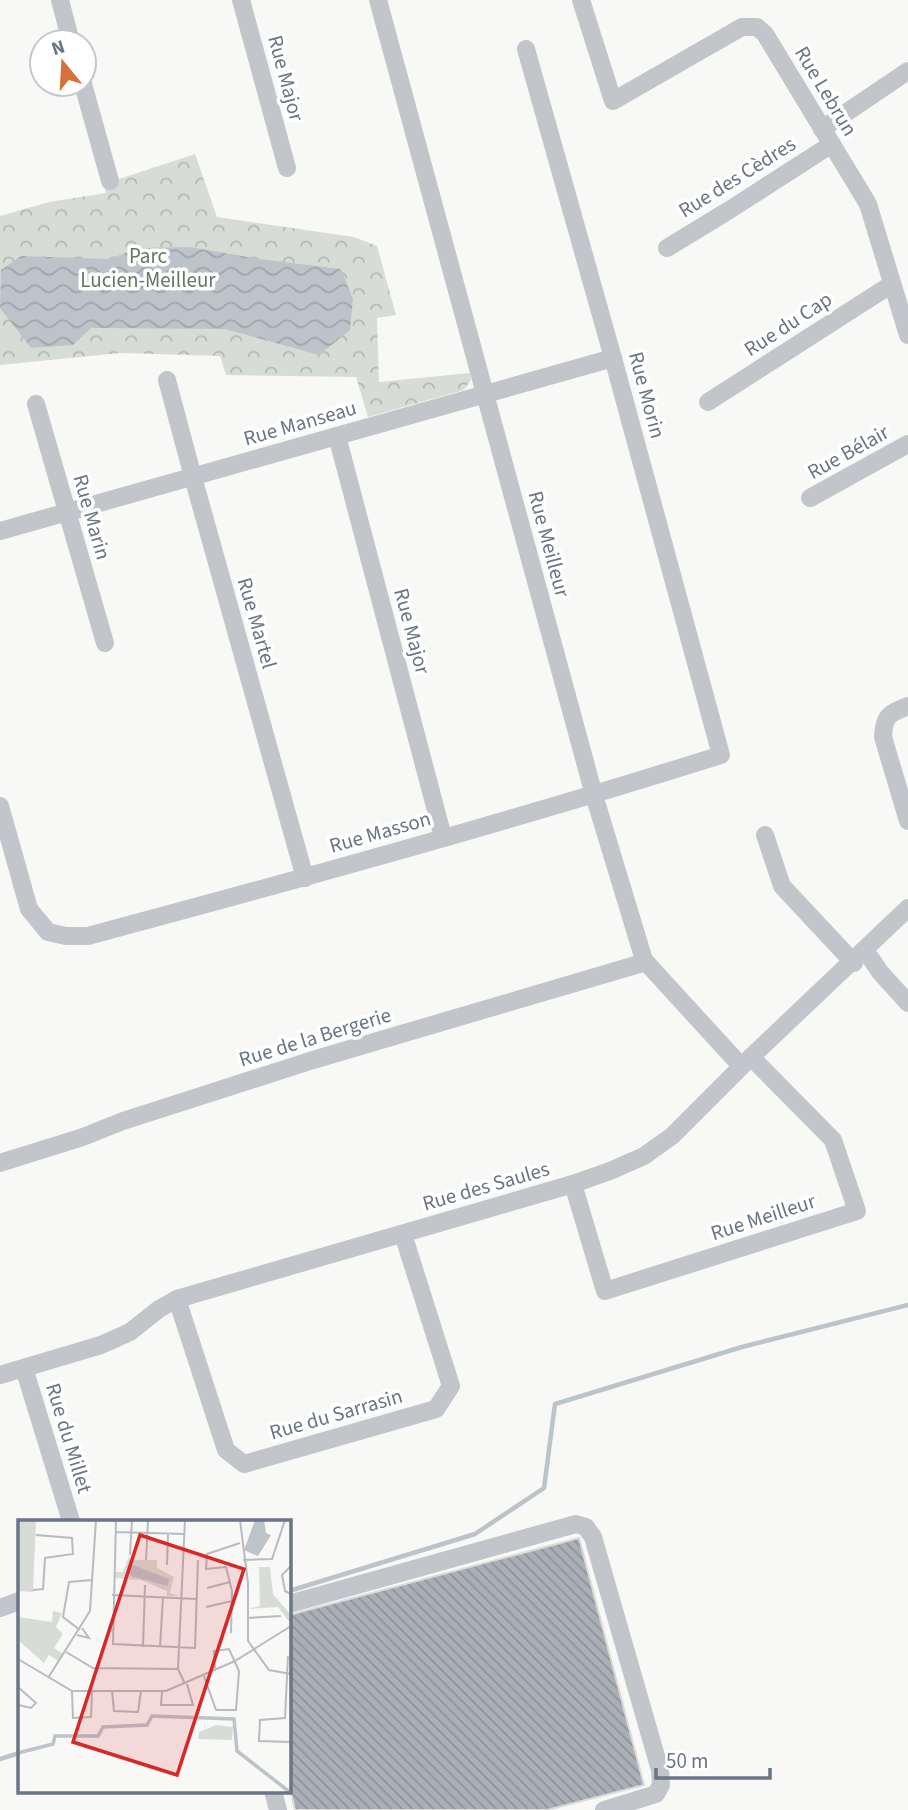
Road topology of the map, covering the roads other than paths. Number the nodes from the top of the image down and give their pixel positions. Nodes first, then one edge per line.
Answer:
1 (60, 0) edge
2 (241, 0) edge
3 (378, 0) edge
4 (581, 0) edge
5 (67, 28) edge
6 (526, 49) dead end
7 (908, 71) edge
8 (87, 98) edge
9 (827, 137) junction
10 (287, 168) dead end
11 (110, 181) dead end
12 (667, 248) dead end
13 (892, 284) junction
14 (908, 335) edge
15 (613, 358) junction
16 (167, 380) dead end
17 (484, 394) junction
18 (708, 402) dead end
19 (36, 404) dead end
20 (337, 436) junction
21 (908, 444) edge
22 (193, 477) junction
23 (810, 498) dead end
24 (67, 512) junction
25 (0, 531) edge
26 (105, 643) dead end
27 (908, 706) edge
28 (721, 755) joint
29 (594, 795) junction
30 (0, 806) edge
31 (908, 821) edge
32 (765, 835) dead end
33 (443, 837) junction
34 (305, 878) junction
35 (908, 908) edge
36 (857, 958) junction
37 (646, 962) junction
38 (908, 1003) edge
39 (746, 1061) junction
40 (0, 1163) edge
41 (573, 1184) junction
42 (403, 1234) junction
43 (177, 1299) junction
44 (24, 1368) junction
45 (0, 1375) edge
46 (71, 1520) edge
47 (18, 1601) edge
48 (290, 1604) edge
49 (0, 1608) edge
50 (273, 1792) edge
51 (278, 1810) edge
52 (604, 1810) edge

1 - 5 street
2 - 10 street, Rue Major
3 - 17 street, Rue Meilleur
4 - 9 street, Rue Lebrun
6 - 15 street, Rue Morin
7 - 9 street, Rue des Cèdres
8 - 11 street
9 - 12 street, Rue des Cèdres
9 - 13 street, Rue Lebrun
13 - 14 street, Rue Lebrun
13 - 18 street, Rue du Cap
15 - 17 street, Rue Manseau
15 - 28 street, Rue Morin
16 - 22 street, Rue Martel
17 - 20 street, Rue Manseau
17 - 29 street, Rue Meilleur
19 - 24 street, Rue Marin
20 - 22 street, Rue Manseau
20 - 33 street, Rue Major
21 - 23 street, Rue Bélair
22 - 24 street, Rue Manseau
22 - 34 street, Rue Martel
24 - 25 street, Rue Manseau
24 - 26 street, Rue Marin
27 - 31 street
28 - 29 street, Rue Masson
29 - 33 street, Rue Masson
29 - 37 street, Rue Meilleur
30 - 34 street, Rue Masson
32 - 36 street
33 - 34 street, Rue Masson
35 - 36 street, Rue des Saules
36 - 38 street
36 - 39 street, Rue des Saules
37 - 39 street, Rue Meilleur
37 - 40 street, Rue de la Bergerie
39 - 41 street, Rue des Saules
39 - 41 street, Rue Meilleur
41 - 42 street, Rue des Saules
42 - 43 street, Rue des Saules
42 - 43 street, Rue du Sarrasin
43 - 44 street, Rue des Saules
44 - 45 street, Rue des Saules
44 - 46 street, Rue du Millet
47 - 49 street
48 - 52 street
50 - 51 street

